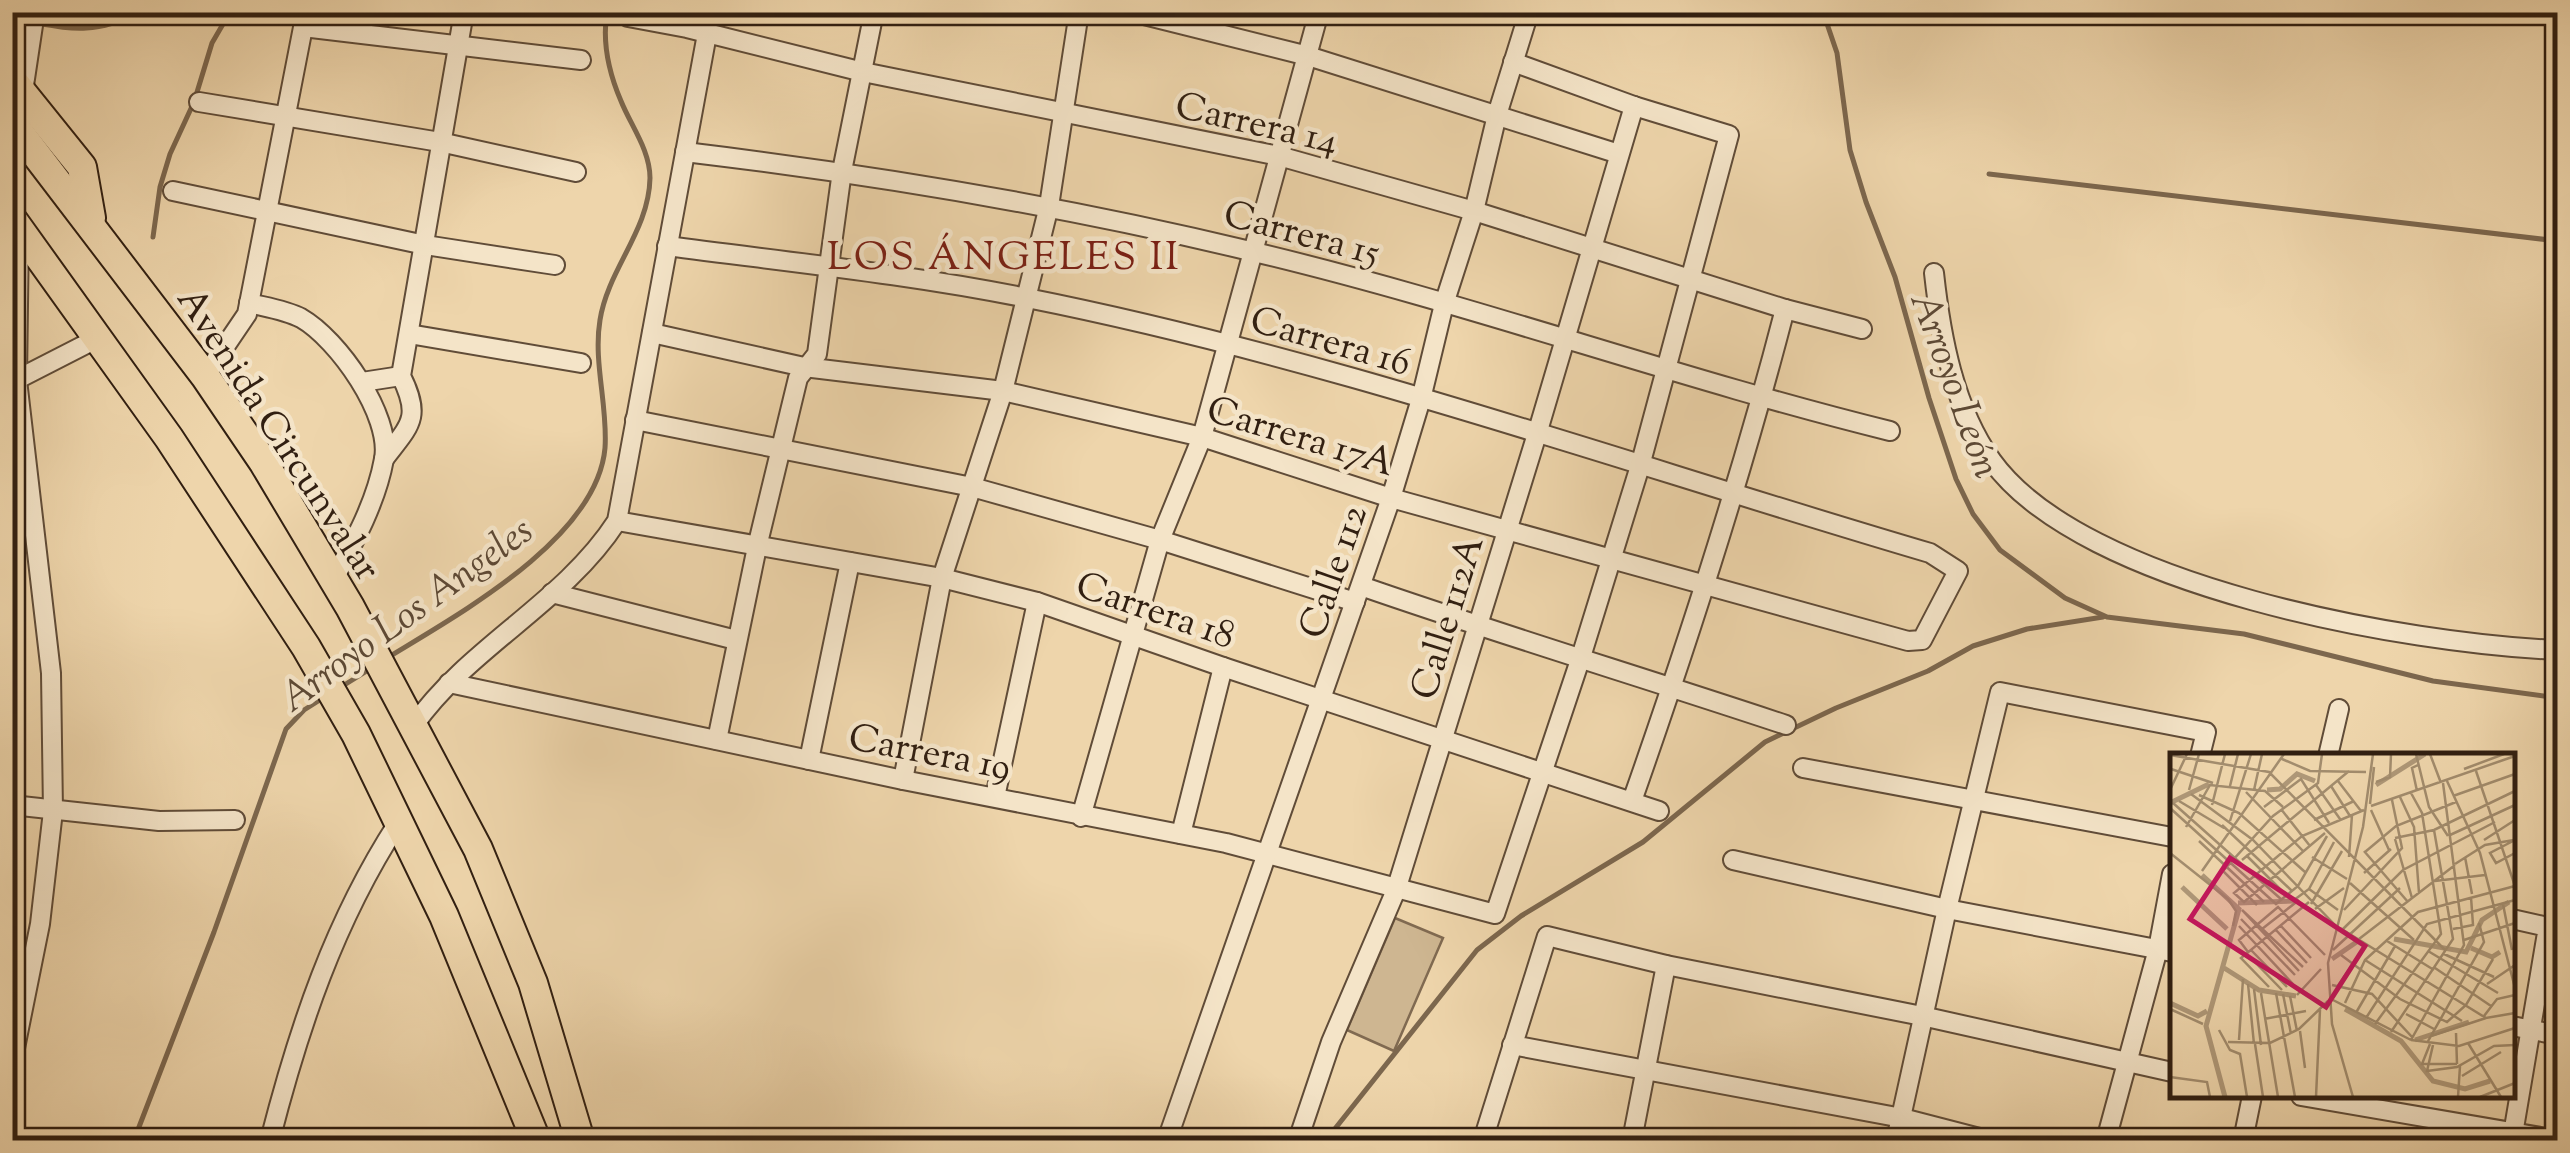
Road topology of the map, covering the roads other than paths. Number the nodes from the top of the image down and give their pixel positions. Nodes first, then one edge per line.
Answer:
1 (35, 12) edge
2 (464, 12) edge
3 (874, 12) edge
4 (1079, 12) edge
5 (1132, 12) edge
6 (1319, 12) edge
7 (1506, 12) edge
8 (1528, 16) edge
9 (628, 18) dead end
10 (305, 20) edge
11 (707, 34) junction
12 (459, 47) junction
13 (1308, 56) junction
14 (580, 60) dead end
15 (1513, 62) junction
16 (863, 72) junction
17 (18, 86) edge
18 (199, 102) dead end
19 (1634, 106) junction
20 (1062, 114) junction
21 (1497, 115) junction
22 (284, 118) junction
23 (12, 123) edge
24 (440, 142) junction
25 (685, 152) junction
26 (1619, 154) junction
27 (1279, 156) junction
28 (842, 171) junction
29 (576, 172) dead end
30 (173, 190) dead end
31 (1049, 206) junction
32 (265, 210) junction
33 (1474, 211) junction
34 (16, 223) edge
35 (92, 225) junction
36 (425, 244) junction
37 (667, 246) junction
38 (1592, 246) junction
39 (1253, 251) junction
40 (555, 265) dead end
41 (830, 268) junction
42 (1934, 273) dead end
43 (1692, 278) junction
44 (1026, 298) junction
45 (249, 303) junction
46 (1444, 304) junction
47 (1785, 309) junction
48 (1862, 330) dead end
49 (652, 333) junction
50 (409, 334) junction
51 (98, 338) junction
52 (1565, 339) junction
53 (1226, 344) junction
54 (581, 363) dead end
55 (804, 367) junction
56 (1666, 370) junction
57 (206, 376) junction
58 (401, 376) junction
59 (15, 381) edge
60 (362, 382) junction
61 (1004, 391) junction
62 (1421, 399) junction
63 (1762, 399) junction
64 (635, 420) junction
65 (1890, 431) dead end
66 (1537, 434) junction
67 (1202, 437) junction
68 (780, 451) junction
69 (384, 459) junction
70 (1640, 466) junction
71 (972, 487) junction
72 (1732, 495) junction
73 (1391, 498) junction
74 (617, 522) junction
75 (1507, 531) junction
76 (1160, 540) junction
77 (757, 546) junction
78 (1612, 558) junction
79 (850, 562) junction
80 (942, 578) junction
81 (333, 580) junction
82 (1705, 586) junction
83 (552, 593) junction
84 (1358, 594) junction
85 (1038, 602) junction
86 (1478, 627) junction
87 (1131, 636) junction
88 (736, 640) junction
89 (1922, 640) joint
90 (2558, 650) edge
91 (1581, 657) junction
92 (1222, 667) junction
93 (444, 686) junction
94 (1672, 687) junction
95 (1324, 698) junction
96 (405, 707) junction
97 (2340, 709) dead end
98 (1786, 725) dead end
99 (1442, 739) junction
100 (716, 740) junction
101 (2201, 753) edge
102 (2329, 753) edge
103 (809, 760) junction
104 (1802, 768) dead end
105 (1542, 772) junction
106 (903, 780) junction
107 (995, 797) junction
108 (1976, 799) junction
109 (1632, 801) junction
110 (12, 805) edge
111 (1659, 811) dead end
112 (53, 812) junction
113 (1081, 816) junction
114 (236, 820) dead end
115 (398, 823) junction
116 (1181, 834) junction
117 (2170, 837) edge
118 (1268, 854) junction
119 (1733, 860) dead end
120 (1396, 890) junction
121 (2170, 896) edge
122 (1947, 909) junction
123 (2515, 920) edge
124 (2165, 951) edge
125 (1666, 965) junction
126 (1922, 1016) junction
127 (2521, 1028) edge
128 (2558, 1034) edge
129 (1512, 1045) junction
130 (12, 1064) edge
131 (2128, 1064) junction
132 (1644, 1070) junction
133 (2170, 1072) edge
134 (2252, 1098) edge
135 (2312, 1098) edge
136 (1902, 1118) junction
137 (2513, 1136) edge
138 (270, 1140) edge
139 (536, 1140) edge
140 (580, 1140) edge
141 (1168, 1140) edge
142 (1298, 1140) edge
143 (1483, 1140) edge
144 (1632, 1140) edge
145 (1896, 1140) edge
146 (1987, 1140) edge
147 (2106, 1140) edge
148 (2243, 1140) edge
149 (2558, 1140) edge

1 - 17 street
2 - 12 street
3 - 16 street
4 - 20 street
5 - 13 street
6 - 13 street
7 - 8 street
8 - 15 street, Calle 112
9 - 11 street, Carrera 14
10 - 12 street
10 - 22 street
11 - 16 street, Carrera 14
11 - 25 street
12 - 14 street
12 - 24 street
13 - 21 street
13 - 27 street
15 - 19 street
15 - 21 street, Calle 112
16 - 20 street, Carrera 14
16 - 28 street
17 - 35 highway
18 - 22 street
19 - 26 street, Calle 112A
19 - 43 street
20 - 27 street, Carrera 14
20 - 31 street
21 - 26 street
21 - 33 street, Calle 112
22 - 24 street
22 - 32 street
23 - 35 highway, Avenida Circunvalar
24 - 29 street
24 - 36 street
25 - 28 street, Carrera 15
25 - 37 street
26 - 38 street, Calle 112A
27 - 33 street, Carrera 14
27 - 39 street
28 - 31 street, Carrera 15
28 - 41 street
30 - 32 street
31 - 39 street, Carrera 15
31 - 44 street
32 - 36 street
32 - 45 street
33 - 38 street, Carrera 14
33 - 46 street, Calle 112
34 - 51 highway
34 - 59 street
35 - 57 highway, Avenida Circunvalar
36 - 40 street
36 - 50 street
37 - 41 street, Carrera 16
37 - 49 street
38 - 43 street, Carrera 14
38 - 52 street, Calle 112A
39 - 46 street, Carrera 15
39 - 53 street
41 - 44 street, Carrera 16
41 - 55 street
42 - 90 street
43 - 47 street, Carrera 14
43 - 56 street
44 - 53 street, Carrera 16
44 - 61 street
45 - 57 street
45 - 60 street
46 - 52 street, Carrera 15
46 - 62 street, Calle 112
47 - 48 street, Carrera 14
47 - 63 street
49 - 55 street, Carrera 17A
49 - 64 street
50 - 54 street
50 - 58 street
51 - 59 street
51 - 115 highway
52 - 56 street, Carrera 15
52 - 66 street, Calle 112A
53 - 62 street, Carrera 16
53 - 67 street
55 - 61 street, Carrera 17A
55 - 68 street
56 - 63 street, Carrera 15
56 - 70 street
57 - 81 highway, Avenida Circunvalar
58 - 60 street
58 - 69 street
59 - 112 street
60 - 69 street
61 - 67 street, Carrera 17A
61 - 71 street
62 - 66 street, Carrera 16
62 - 73 street, Calle 112
63 - 65 street, Carrera 15
63 - 72 street
64 - 68 street
64 - 74 street
66 - 70 street, Carrera 16
66 - 75 street, Calle 112A
67 - 73 street, Carrera 17A
67 - 76 street
68 - 71 street
68 - 77 street
69 - 81 street
70 - 72 street, Carrera 16
70 - 78 street
71 - 76 street
71 - 80 street
72 - 82 street
72 - 89 street, Carrera 16
73 - 75 street, Carrera 17A
73 - 84 street, Calle 112
74 - 77 street, Carrera 18
74 - 83 street
75 - 78 street, Carrera 17A
75 - 86 street, Calle 112A
76 - 84 street
76 - 87 street
77 - 79 street, Carrera 18
77 - 88 street
78 - 82 street, Carrera 17A
78 - 91 street
79 - 80 street, Carrera 18
79 - 103 street
80 - 85 street, Carrera 18
80 - 106 street
81 - 96 highway, Avenida Circunvalar
82 - 89 street, Carrera 17A
82 - 94 street
83 - 88 street
83 - 93 street
84 - 86 street
84 - 95 street, Calle 112
85 - 87 street, Carrera 18
85 - 107 street
86 - 91 street
86 - 99 street, Calle 112A
87 - 92 street, Carrera 18
87 - 113 street
88 - 100 street
91 - 94 street
91 - 105 street
92 - 95 street, Carrera 18
92 - 116 street
93 - 96 street
93 - 96 street
93 - 100 street, Carrera 19
94 - 98 street
94 - 109 street
95 - 99 street, Carrera 18
95 - 118 street, Calle 112
96 - 140 highway, Avenida Circunvalar
97 - 102 street
99 - 105 street, Carrera 18
99 - 120 street, Calle 112A
100 - 103 street, Carrera 19
101 - 108 street
103 - 106 street, Carrera 19
104 - 108 street
105 - 109 street, Carrera 18
105 - 120 street
106 - 107 street, Carrera 19
107 - 113 street, Carrera 19
108 - 117 street
108 - 122 street
109 - 111 street, Carrera 18
110 - 112 street
112 - 114 street
112 - 130 street
113 - 116 street, Carrera 19
115 - 138 street
115 - 139 highway
116 - 118 street, Carrera 19
118 - 120 street, Carrera 19
118 - 141 street, Calle 112
119 - 122 street
120 - 142 street, Calle 112A
121 - 124 street
122 - 124 street
122 - 126 street
123 - 127 street
124 - 131 street
125 - 126 street
125 - 129 street
125 - 132 street
126 - 131 street
126 - 136 street
127 - 128 street
127 - 137 street
129 - 132 street
129 - 143 street
131 - 133 street
131 - 147 street
132 - 136 street
132 - 144 street
134 - 148 street
135 - 137 street
136 - 145 street
136 - 146 street
137 - 149 street

